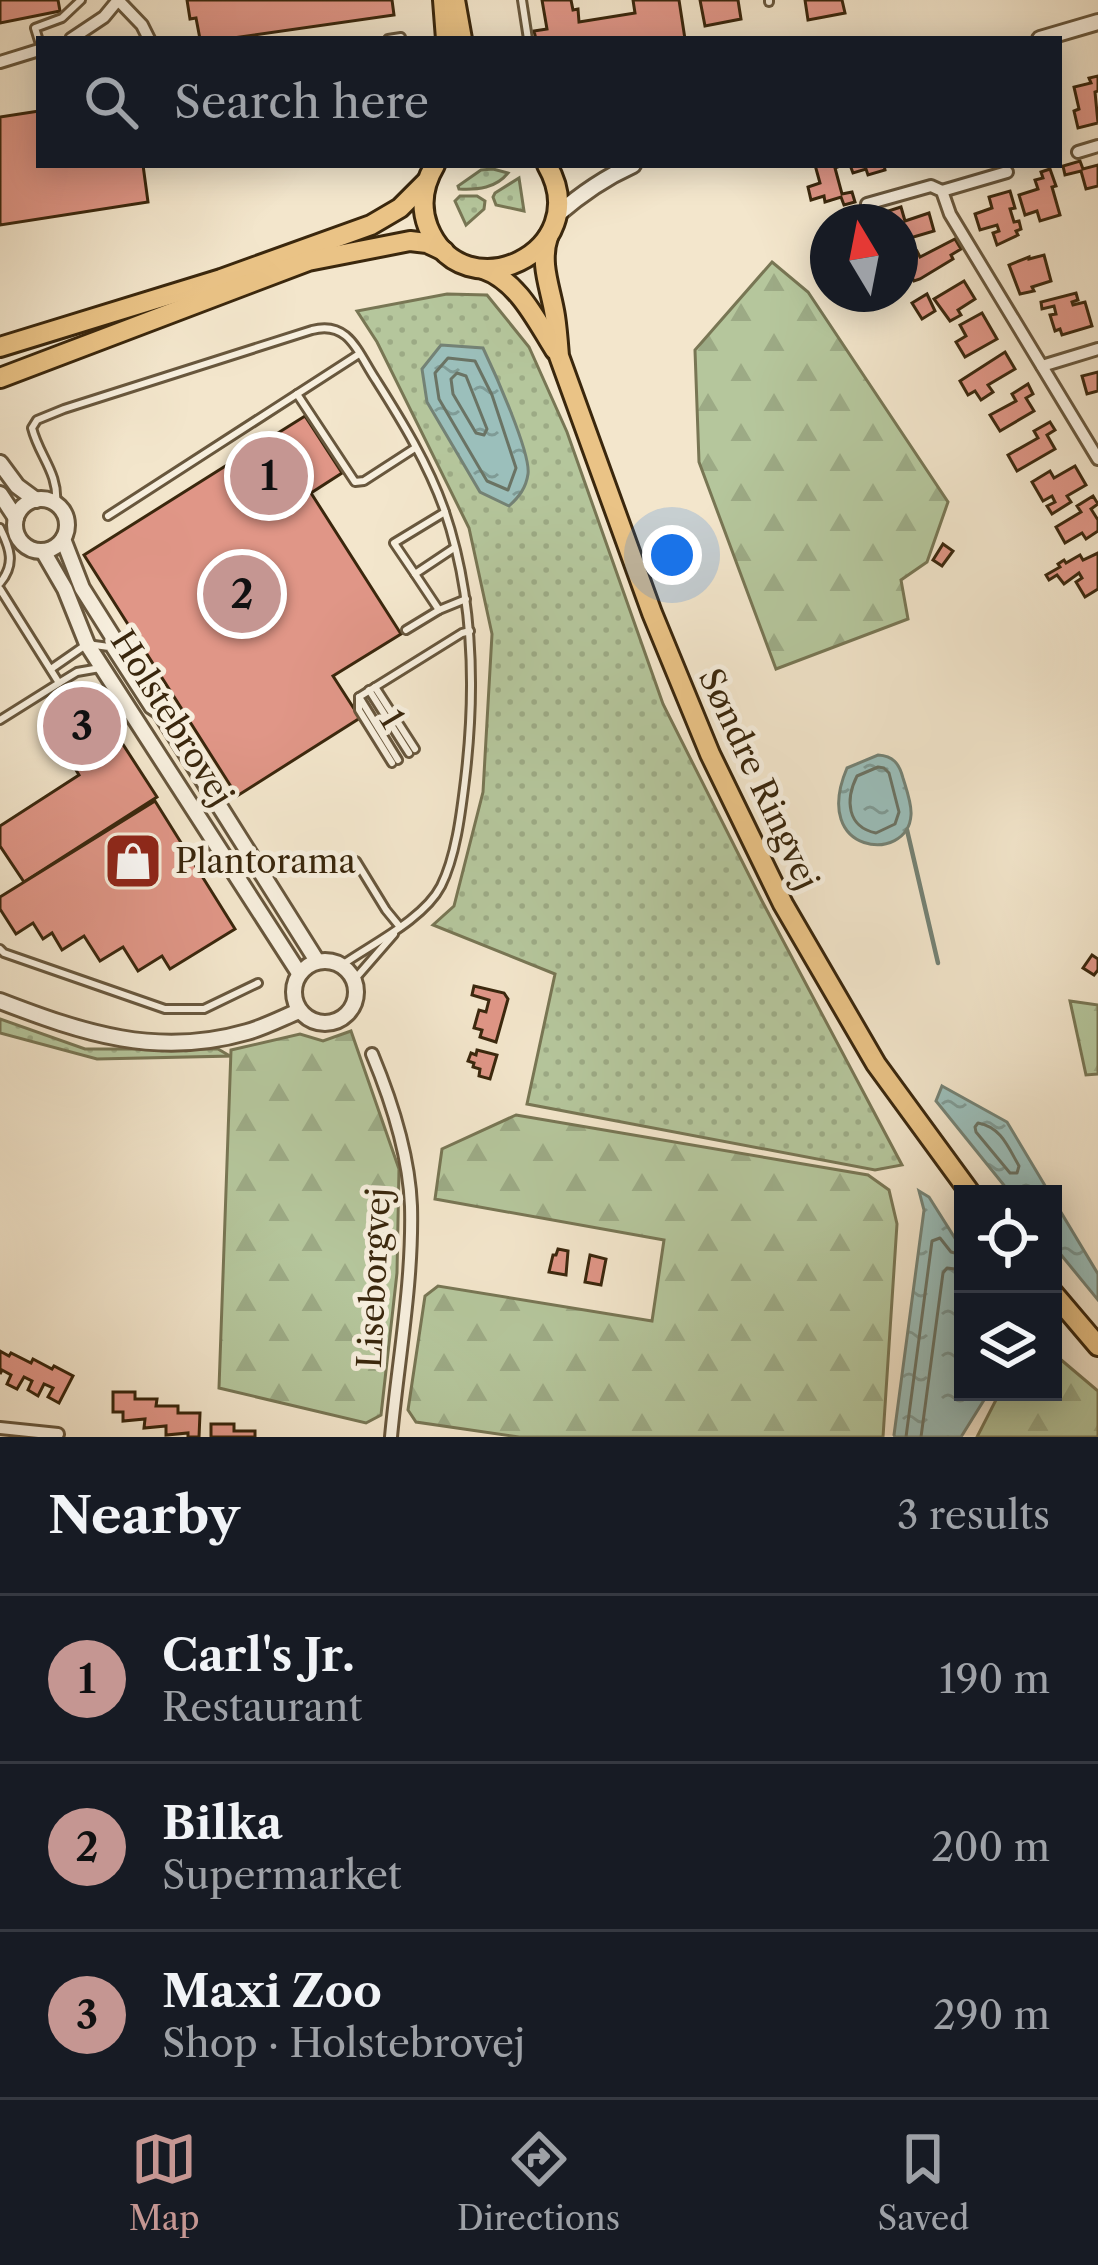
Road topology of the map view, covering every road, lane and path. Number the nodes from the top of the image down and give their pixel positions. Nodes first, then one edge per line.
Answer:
1 (81, 0) edge
2 (443, 0) edge
3 (455, 0) edge
4 (521, 0) edge
5 (1098, 22) edge
6 (38, 36) edge
7 (76, 36) edge
8 (147, 36) edge
9 (446, 36) edge
10 (461, 36) edge
11 (527, 36) edge
12 (1050, 36) edge
13 (36, 51) edge
14 (0, 62) edge
15 (1098, 146) edge
16 (1078, 152) dead end
17 (548, 168) edge
18 (627, 168) edge
19 (1007, 172) dead end
20 (430, 174) edge
21 (943, 191) junction
22 (870, 204) edge
23 (556, 215) junction
24 (548, 237) junction
25 (444, 250) junction
26 (478, 268) junction
27 (0, 347) edge
28 (1098, 349) edge
29 (359, 354) junction
30 (559, 356) junction
31 (1042, 366) junction
32 (0, 378) edge
33 (296, 393) junction
34 (416, 448) junction
35 (1098, 459) edge
36 (0, 463) edge
37 (0, 494) edge
38 (36, 500) junction
39 (56, 504) junction
40 (445, 512) junction
41 (108, 516) dead end
42 (16, 518) junction
43 (0, 528) edge
44 (63, 539) junction
45 (454, 548) junction
46 (43, 551) junction
47 (415, 574) junction
48 (0, 586) edge
49 (466, 599) junction
50 (439, 610) junction
51 (406, 630) dead end
52 (470, 631) junction
53 (87, 644) junction
54 (103, 668) junction
55 (51, 670) junction
56 (59, 683) junction
57 (372, 688) junction
58 (164, 718) junction
59 (0, 720) edge
60 (412, 751) dead end
61 (395, 762) dead end
62 (356, 861) dead end
63 (400, 926) junction
64 (0, 949) edge
65 (316, 961) junction
66 (341, 965) junction
67 (299, 973) junction
68 (354, 980) junction
69 (258, 983) dead end
70 (0, 1000) edge
71 (299, 1010) junction
72 (372, 1054) dead end
73 (963, 1185) edge
74 (1062, 1304) edge
75 (1098, 1346) edge
76 (0, 1428) edge
77 (58, 1434) edge
78 (391, 1437) edge

1 - 6 lane
2 - 9 main road
3 - 10 main road
4 - 11 lane
5 - 12 street
7 - 8 street
13 - 14 street
15 - 16 street
17 - 23 main road
18 - 23 street
19 - 21 street
20 - 25 main road
20 - 27 main road
21 - 22 street
21 - 31 street
23 - 24 main road
24 - 26 main road
24 - 30 main road, Søndre Ringvej
25 - 26 main road, Søndre Ringvej
25 - 32 main road
26 - 30 main road, Søndre Ringvej
28 - 31 street
29 - 33 lane
29 - 34 lane
29 - 39 lane
30 - 73 main road, Søndre Ringvej
31 - 35 street
33 - 34 lane
33 - 41 lane
34 - 40 lane
36 - 38 street
37 - 42 street
38 - 39 street
38 - 42 street
39 - 44 street
40 - 45 lane
40 - 47 lane
42 - 46 street
43 - 48 lane
44 - 46 street
44 - 58 street, Holstebrovej
45 - 47 lane
45 - 49 lane
46 - 53 street, Holstebrovej
47 - 50 lane
48 - 55 lane
49 - 50 lane
49 - 52 lane
50 - 51 lane
52 - 57 lane
52 - 63 lane
53 - 54 street, Holstebrovej
53 - 55 lane
53 - 58 lane
54 - 56 lane
54 - 67 street, Holstebrovej
55 - 56 lane
56 - 59 lane
57 - 60 lane
57 - 61 lane
58 - 65 street, Holstebrovej
62 - 63 lane
63 - 66 lane
63 - 68 lane
64 - 69 lane
65 - 66 street
65 - 67 street
66 - 68 street
67 - 71 street
68 - 71 street
70 - 71 street
72 - 78 street, Liseborgvej
74 - 75 main road
76 - 77 street

